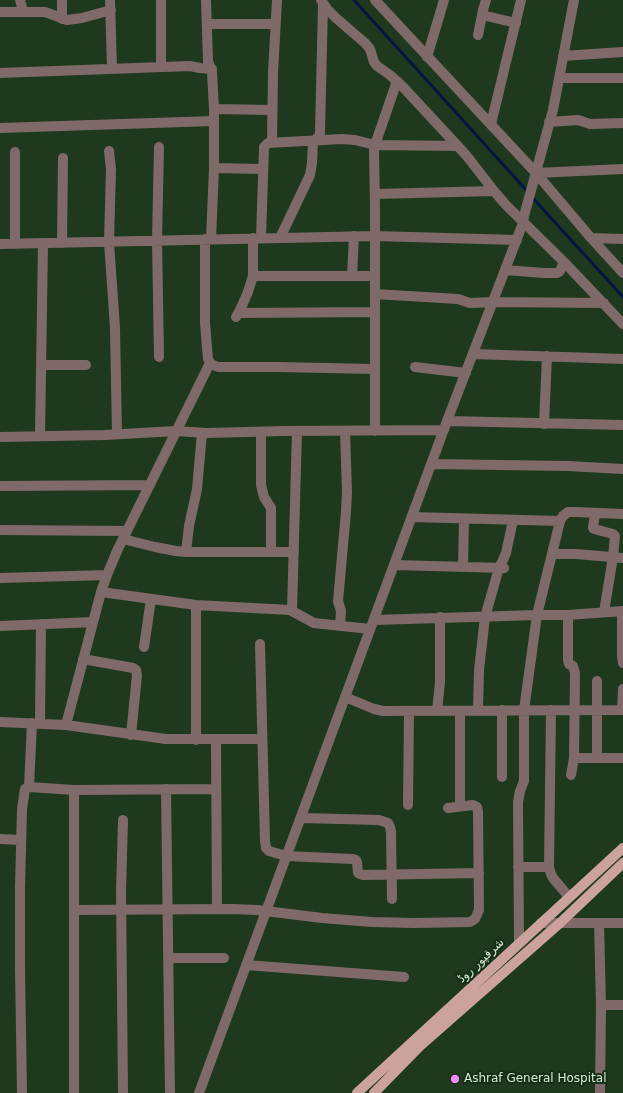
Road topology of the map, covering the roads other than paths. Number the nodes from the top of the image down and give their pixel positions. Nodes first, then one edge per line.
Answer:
1 (20, 0) edge
2 (62, 0) edge
3 (161, 0) edge
4 (206, 0) edge
5 (277, 0) edge
6 (375, 0) edge
7 (444, 0) edge
8 (486, 0) edge
9 (521, 0) edge
10 (574, 0) edge
11 (322, 2) edge
12 (110, 5) edge
13 (23, 11) junction
14 (0, 12) edge
15 (482, 15) junction
16 (62, 19) junction
17 (516, 23) junction
18 (207, 24) junction
19 (275, 24) junction
20 (478, 35) dead end
21 (622, 52) edge
22 (563, 56) junction
23 (428, 57) junction
24 (161, 67) junction
25 (112, 68) junction
26 (212, 69) junction
27 (0, 72) edge
28 (559, 78) junction
29 (623, 78) edge
30 (397, 81) junction
31 (214, 109) junction
32 (272, 110) junction
33 (214, 120) junction
34 (549, 122) junction
35 (491, 124) junction
36 (623, 124) edge
37 (0, 128) edge
38 (315, 140) junction
39 (272, 142) junction
40 (375, 145) junction
41 (458, 146) junction
42 (159, 147) dead end
43 (109, 151) dead end
44 (15, 152) dead end
45 (63, 158) dead end
46 (214, 168) junction
47 (263, 169) junction
48 (623, 169) edge
49 (536, 173) junction
50 (494, 191) junction
51 (375, 194) junction
52 (524, 219) junction
53 (354, 236) junction
54 (375, 236) junction
55 (257, 238) junction
56 (280, 238) junction
57 (591, 238) junction
58 (208, 239) junction
59 (623, 239) edge
60 (157, 240) junction
61 (517, 240) junction
62 (109, 242) junction
63 (43, 243) junction
64 (62, 243) junction
65 (0, 244) edge
66 (15, 244) junction
67 (564, 262) junction
68 (505, 270) junction
69 (623, 273) edge
70 (253, 276) junction
71 (352, 276) junction
72 (375, 276) junction
73 (375, 294) junction
74 (493, 302) junction
75 (604, 303) junction
76 (375, 312) junction
77 (623, 324) edge
78 (473, 354) junction
79 (547, 356) junction
80 (159, 357) dead end
81 (623, 359) edge
82 (210, 363) junction
83 (41, 365) junction
84 (86, 365) dead end
85 (415, 367) dead end
86 (375, 370) junction
87 (466, 373) junction
88 (544, 424) junction
89 (623, 425) edge
90 (446, 426) junction
91 (176, 431) junction
92 (297, 431) junction
93 (345, 431) junction
94 (375, 431) junction
95 (261, 432) junction
96 (202, 433) junction
97 (118, 434) junction
98 (40, 436) junction
99 (0, 437) edge
100 (432, 464) junction
101 (623, 469) edge
102 (150, 485) junction
103 (0, 486) edge
104 (594, 513) junction
105 (623, 514) edge
106 (412, 517) junction
107 (464, 519) junction
108 (513, 520) junction
109 (560, 521) junction
110 (0, 530) edge
111 (125, 535) junction
112 (186, 552) junction
113 (271, 552) junction
114 (294, 552) junction
115 (552, 554) junction
116 (618, 558) edge
117 (394, 565) junction
118 (463, 567) junction
119 (502, 568) junction
120 (107, 576) junction
121 (0, 578) edge
122 (101, 592) junction
123 (151, 599) junction
124 (196, 605) junction
125 (292, 611) junction
126 (623, 611) edge
127 (604, 612) junction
128 (537, 615) junction
129 (568, 615) junction
130 (485, 616) junction
131 (440, 617) junction
132 (93, 622) junction
133 (41, 624) junction
134 (372, 625) junction
135 (0, 626) edge
136 (340, 626) junction
137 (260, 644) dead end
138 (144, 647) dead end
139 (83, 659) junction
140 (623, 663) edge
141 (598, 681) dead end
142 (623, 689) edge
143 (345, 697) junction
144 (478, 710) junction
145 (502, 710) junction
146 (524, 710) junction
147 (551, 710) junction
148 (574, 710) junction
149 (597, 710) junction
150 (623, 710) edge
151 (409, 711) junction
152 (437, 711) junction
153 (460, 711) junction
154 (0, 722) edge
155 (36, 723) junction
156 (66, 725) junction
157 (131, 735) junction
158 (262, 739) junction
159 (196, 740) junction
160 (216, 740) junction
161 (574, 758) junction
162 (597, 758) junction
163 (623, 758) edge
164 (571, 775) dead end
165 (502, 777) dead end
166 (29, 787) junction
167 (166, 789) junction
168 (215, 789) junction
169 (74, 790) junction
170 (408, 805) dead end
171 (460, 806) junction
172 (448, 808) dead end
173 (301, 818) junction
174 (123, 820) dead end
175 (0, 839) edge
176 (21, 840) junction
177 (623, 848) edge
178 (286, 856) junction
179 (623, 863) edge
180 (518, 867) junction
181 (549, 867) junction
182 (479, 873) junction
183 (392, 876) junction
184 (569, 897) junction
185 (392, 899) dead end
186 (121, 909) junction
187 (168, 909) junction
188 (217, 909) junction
189 (74, 910) junction
190 (266, 912) junction
191 (541, 923) junction
192 (560, 923) junction
193 (599, 923) junction
194 (623, 923) edge
195 (519, 943) junction
196 (169, 958) junction
197 (224, 958) dead end
198 (246, 965) junction
199 (404, 976) dead end
200 (601, 1005) junction
201 (623, 1005) edge
202 (22, 1093) edge
203 (74, 1093) edge
204 (123, 1093) edge
205 (170, 1093) edge
206 (199, 1093) edge
207 (357, 1093) edge
208 (374, 1093) edge
209 (600, 1093) edge

1 - 13 street
2 - 16 street
3 - 24 street
4 - 18 street
5 - 19 street
6 - 23 street
7 - 23 street
8 - 15 street
9 - 17 street
10 - 22 street
11 - 30 street
11 - 38 street
12 - 16 street
12 - 25 street
13 - 14 street
13 - 16 street
15 - 17 street
15 - 20 street
17 - 35 street
18 - 19 street
18 - 26 street
19 - 32 street
21 - 22 street
22 - 28 street
23 - 35 street
24 - 25 street
24 - 26 street
25 - 27 street
26 - 31 street
28 - 29 street
28 - 34 street
30 - 40 street
30 - 41 street
31 - 32 street
31 - 33 street
32 - 39 street
33 - 37 street
33 - 46 street
34 - 36 street
34 - 49 street
35 - 49 street
38 - 39 street
38 - 40 street
38 - 56 street
39 - 47 street
40 - 41 street
40 - 51 street
41 - 50 street
42 - 60 street
43 - 62 street
44 - 66 street
45 - 64 street
46 - 47 street
46 - 58 street
47 - 55 street
48 - 49 street
49 - 52 street
49 - 57 street
50 - 51 street
50 - 52 street
51 - 54 street
52 - 61 street
52 - 67 street
53 - 54 street
53 - 56 street
53 - 71 street
54 - 61 street
54 - 72 street
55 - 56 street
55 - 58 street
55 - 70 street
57 - 59 street
57 - 69 street
58 - 60 street
58 - 82 street
60 - 62 street
60 - 80 street
61 - 68 street
62 - 64 street
62 - 97 street
63 - 64 street
63 - 66 street
63 - 83 street
65 - 66 street
67 - 68 street
67 - 75 street
68 - 74 street
70 - 71 street
70 - 76 street
71 - 72 street
72 - 73 street
73 - 74 street
73 - 76 street
74 - 75 street
74 - 78 street
75 - 77 street
76 - 86 street
78 - 79 street
78 - 87 street
79 - 81 street
79 - 88 street
82 - 86 street
82 - 91 street
83 - 84 street
83 - 98 street
85 - 87 street
86 - 94 street
87 - 90 street
88 - 89 street
88 - 90 street
90 - 94 street
90 - 100 street
91 - 96 street
91 - 97 street
91 - 102 street
92 - 93 street
92 - 95 street
92 - 114 street
93 - 94 street
93 - 136 street
95 - 96 street
95 - 113 street
96 - 112 street
97 - 98 street
98 - 99 street
100 - 101 street
100 - 106 street
102 - 103 street
102 - 111 street
104 - 105 street
104 - 109 street
104 - 116 street
106 - 107 street
106 - 117 street
107 - 108 street
107 - 118 street
108 - 109 street
108 - 119 street
109 - 115 street
110 - 111 street
111 - 112 street
111 - 120 street
112 - 113 street
113 - 114 street
114 - 125 street
115 - 116 street
115 - 128 street
116 - 127 street
117 - 118 street
117 - 134 street
118 - 119 street
119 - 130 street
120 - 121 street
120 - 122 street
122 - 123 street
122 - 132 street
123 - 124 street
123 - 138 street
124 - 125 street
124 - 159 street
125 - 136 street
126 - 127 street
126 - 140 street
127 - 129 street
128 - 129 street
128 - 130 street
128 - 146 street
129 - 148 street
130 - 131 street
130 - 144 street
131 - 134 street
131 - 152 street
132 - 133 street
132 - 139 street
133 - 135 street
133 - 155 street
134 - 136 street
134 - 143 street
137 - 158 street
139 - 156 street
139 - 157 street
141 - 149 street
142 - 150 street
143 - 151 street
143 - 173 street
144 - 145 street
144 - 153 street
145 - 146 street
145 - 165 street
146 - 147 street
146 - 180 street
147 - 148 street
147 - 181 street
148 - 149 street
148 - 161 street
149 - 150 street
149 - 162 street
151 - 152 street
151 - 170 street
152 - 153 street
153 - 171 street
154 - 155 street
155 - 156 street
155 - 166 street
156 - 157 street
157 - 159 street
158 - 160 street
158 - 178 street
159 - 160 street
160 - 168 street
161 - 162 street
161 - 164 street
162 - 163 street
166 - 169 street
166 - 176 street
167 - 168 street
167 - 169 street
167 - 187 street
168 - 188 street
169 - 189 street
171 - 172 street
171 - 182 street
173 - 178 street
173 - 183 street
174 - 186 street
175 - 176 street
176 - 202 street
177 - 184 main road, شرقپور روڈ
178 - 183 street
178 - 190 street
179 - 192 main road, شرقپور روڈ
180 - 181 street
180 - 195 street
181 - 184 street
182 - 183 street
182 - 190 street
183 - 185 street
184 - 191 main road, شرقپور روڈ
186 - 187 street
186 - 189 street
186 - 204 street
187 - 188 street
187 - 196 street
188 - 190 street
189 - 203 street
190 - 198 street
191 - 192 street
191 - 195 main road, شرقپور روڈ
192 - 193 street
192 - 208 main road, شرقپور روڈ
193 - 194 street
193 - 200 street
195 - 207 main road, شرقپور روڈ
196 - 197 street
196 - 205 street
198 - 199 street
198 - 206 street
200 - 201 street
200 - 209 street

